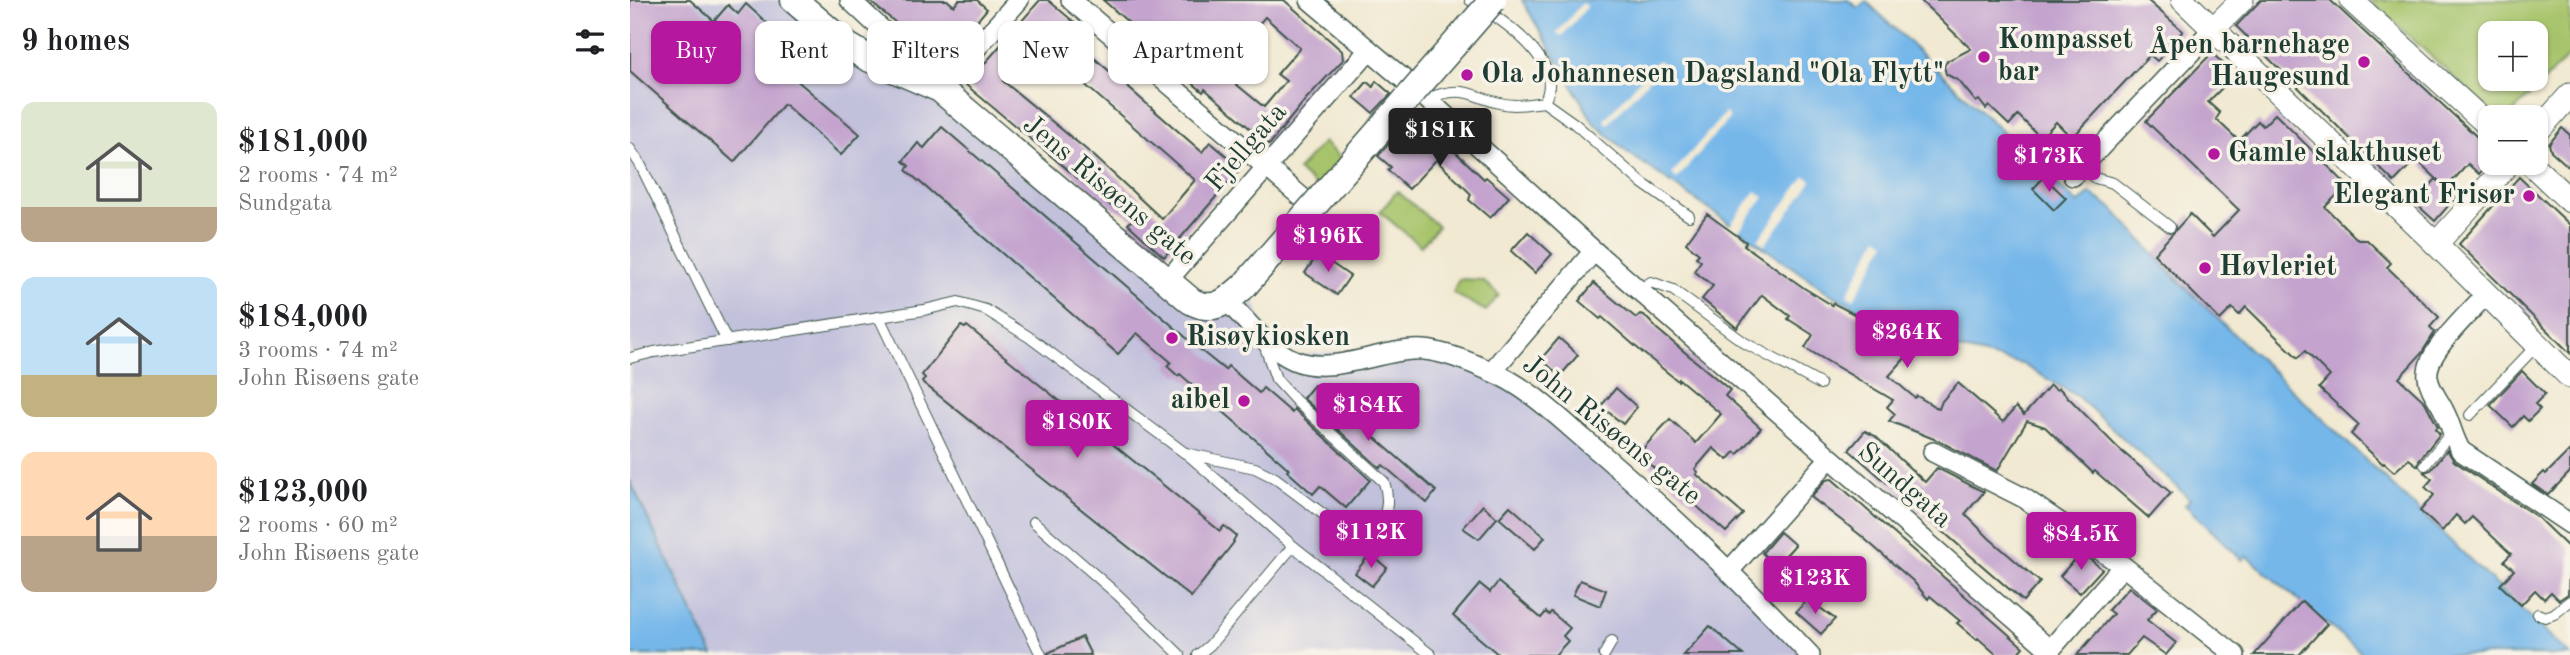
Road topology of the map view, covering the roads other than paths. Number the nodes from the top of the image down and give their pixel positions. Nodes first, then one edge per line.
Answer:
1 (794, 0) edge
2 (850, 0) edge
3 (1019, 0) edge
4 (1071, 0) edge
5 (1310, 0) edge
6 (1470, 0) edge
7 (1493, 0) edge
8 (2183, 0) edge
9 (2242, 0) edge
10 (2351, 0) edge
11 (873, 21) edge
12 (2213, 29) junction
13 (1369, 50) junction
14 (940, 89) junction
15 (2570, 95) edge
16 (1427, 99) junction
17 (1544, 102) junction
18 (2478, 116) edge
19 (2548, 120) edge
20 (630, 149) edge
21 (1266, 169) junction
22 (2077, 172) joint
23 (2498, 175) edge
24 (2543, 175) edge
25 (1306, 201) dead end
26 (2570, 201) edge
27 (1689, 216) dead end
28 (2169, 227) dead end
29 (2436, 244) junction
30 (1594, 251) junction
31 (1167, 281) junction
32 (1639, 289) junction
33 (1236, 293) junction
34 (2486, 294) junction
35 (878, 317) junction
36 (1262, 337) junction
37 (727, 341) junction
38 (2537, 345) junction
39 (630, 358) edge
40 (1492, 371) junction
41 (2570, 377) edge
42 (1820, 384) dead end
43 (2470, 415) dead end
44 (2451, 433) junction
45 (1933, 452) dead end
46 (1185, 453) junction
47 (1829, 459) junction
48 (2425, 464) dead end
49 (1034, 522) dead end
50 (2570, 524) edge
51 (1293, 546) junction
52 (2123, 566) junction
53 (1730, 570) junction
54 (2570, 601) edge
55 (2538, 614) dead end
56 (1612, 640) dead end
57 (1041, 655) edge
58 (1180, 655) edge
59 (1198, 655) edge
60 (1431, 655) edge
61 (1604, 655) edge
62 (1810, 655) edge
63 (2235, 655) edge

1 - 14 main road, Jens Risøens gate
2 - 11 street
3 - 14 street
4 - 21 street
5 - 13 street, Sundgata
6 - 17 lane
7 - 33 main road, bridge
8 - 12 street
9 - 12 street
10 - 18 street
12 - 22 street
12 - 29 street
13 - 16 street, Sundgata
13 - 21 street, Fjellgata
14 - 31 main road, Jens Risøens gate
15 - 19 street
16 - 17 lane
16 - 30 street, Sundgata
17 - 27 lane
20 - 37 lane
21 - 25 street
21 - 31 street, Fjellgata
22 - 28 lane
23 - 29 street
24 - 26 street
29 - 34 street
30 - 32 street, Sundgata
30 - 40 street
31 - 33 main road, Jens Risøens gate
32 - 42 lane
32 - 47 street, Sundgata
33 - 36 street, John Risøens gate
34 - 38 street
34 - 44 street
35 - 37 lane
35 - 46 lane
35 - 57 lane
36 - 40 street, John Risøens gate
36 - 46 lane
37 - 39 lane
38 - 41 street
38 - 43 lane
40 - 53 street, John Risøens gate
44 - 48 lane
44 - 50 street
45 - 52 street
46 - 51 lane
47 - 52 street, Sundgata
47 - 53 street
49 - 58 lane
51 - 59 lane
51 - 60 lane
52 - 63 street
53 - 62 street, John Risøens gate
54 - 55 lane
56 - 61 lane

